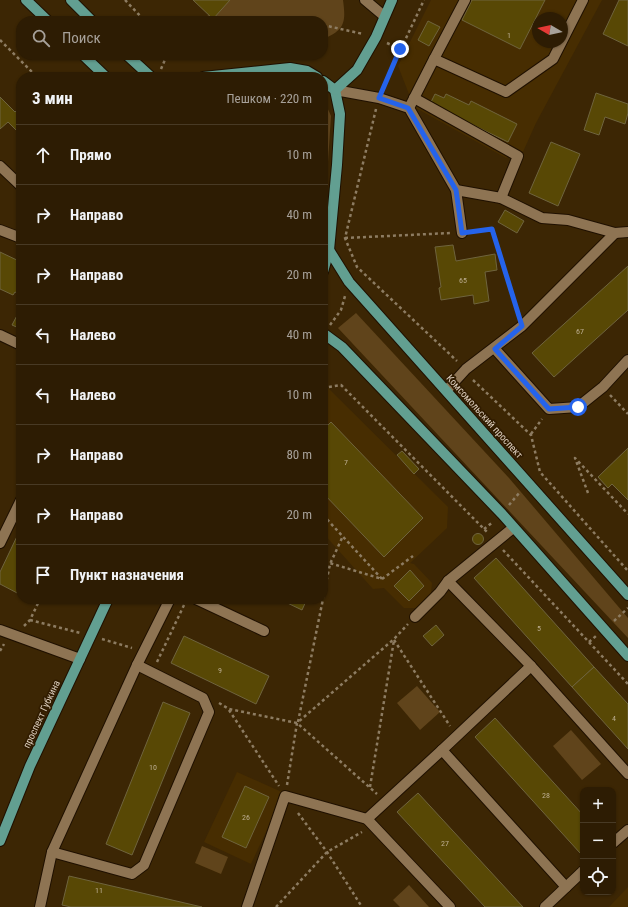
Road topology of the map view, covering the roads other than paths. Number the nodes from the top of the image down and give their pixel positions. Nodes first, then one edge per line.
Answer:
1 (26, 0) edge
2 (71, 0) edge
3 (365, 0) edge
4 (392, 0) edge
5 (465, 0) edge
6 (583, 0) edge
7 (43, 16) edge
8 (87, 16) edge
9 (384, 16) junction
10 (88, 60) edge
11 (135, 60) edge
12 (434, 60) junction
13 (101, 72) edge
14 (153, 72) edge
15 (251, 72) edge
16 (309, 72) edge
17 (328, 85) edge
18 (335, 90) junction
19 (414, 98) junction
20 (408, 108) junction
21 (0, 166) edge
22 (16, 181) edge
23 (456, 190) junction
24 (501, 198) junction
25 (0, 230) edge
26 (628, 232) edge
27 (462, 233) road end
28 (615, 233) junction
29 (16, 236) edge
30 (329, 250) junction
31 (328, 254) edge
32 (0, 335) edge
33 (328, 337) edge
34 (16, 343) edge
35 (495, 349) junction
36 (628, 360) edge
37 (447, 390) junction
38 (16, 509) edge
39 (513, 528) junction
40 (2, 536) edge
41 (448, 581) junction
42 (628, 595) edge
43 (106, 604) edge
44 (168, 604) edge
45 (207, 604) edge
46 (415, 617) road end
47 (0, 630) edge
48 (264, 631) dead end
49 (628, 656) edge
50 (80, 659) junction
51 (137, 665) junction
52 (531, 666) junction
53 (442, 750) junction
54 (628, 774) edge
55 (367, 819) junction
56 (628, 830) edge
57 (616, 840) edge
58 (0, 841) edge
59 (52, 852) junction
60 (580, 874) edge
61 (566, 887) junction
62 (40, 907) edge
63 (247, 907) edge
64 (450, 907) edge
65 (545, 907) edge

1 - 7 main road
2 - 8 main road
3 - 9 lane
4 - 9 main road
5 - 12 lane
6 - 12 lane
9 - 18 main road
10 - 13 main road
11 - 14 main road
12 - 19 lane
15 - 16 main road
17 - 18 main road
18 - 20 lane
18 - 30 main road
19 - 20 lane
19 - 24 lane
20 - 23 lane
21 - 22 lane
23 - 24 lane
23 - 27 lane
24 - 28 lane
25 - 29 lane
26 - 28 lane
28 - 35 lane
30 - 31 main road
30 - 37 main road, Комсомольский проспект
32 - 34 lane
33 - 39 main road
35 - 36 lane
35 - 37 lane
37 - 42 main road, Комсомольский проспект
38 - 40 lane
39 - 41 lane
39 - 49 main road
41 - 46 lane
41 - 52 lane
43 - 50 main road, проспект Губкина
44 - 51 lane
45 - 48 lane
47 - 50 lane
50 - 58 main road, проспект Губкина
51 - 59 lane
51 - 59 lane
52 - 53 lane
52 - 54 lane
53 - 55 lane
53 - 61 lane
55 - 63 lane
55 - 64 lane
56 - 57 lane
59 - 62 lane
60 - 61 lane
61 - 65 lane

